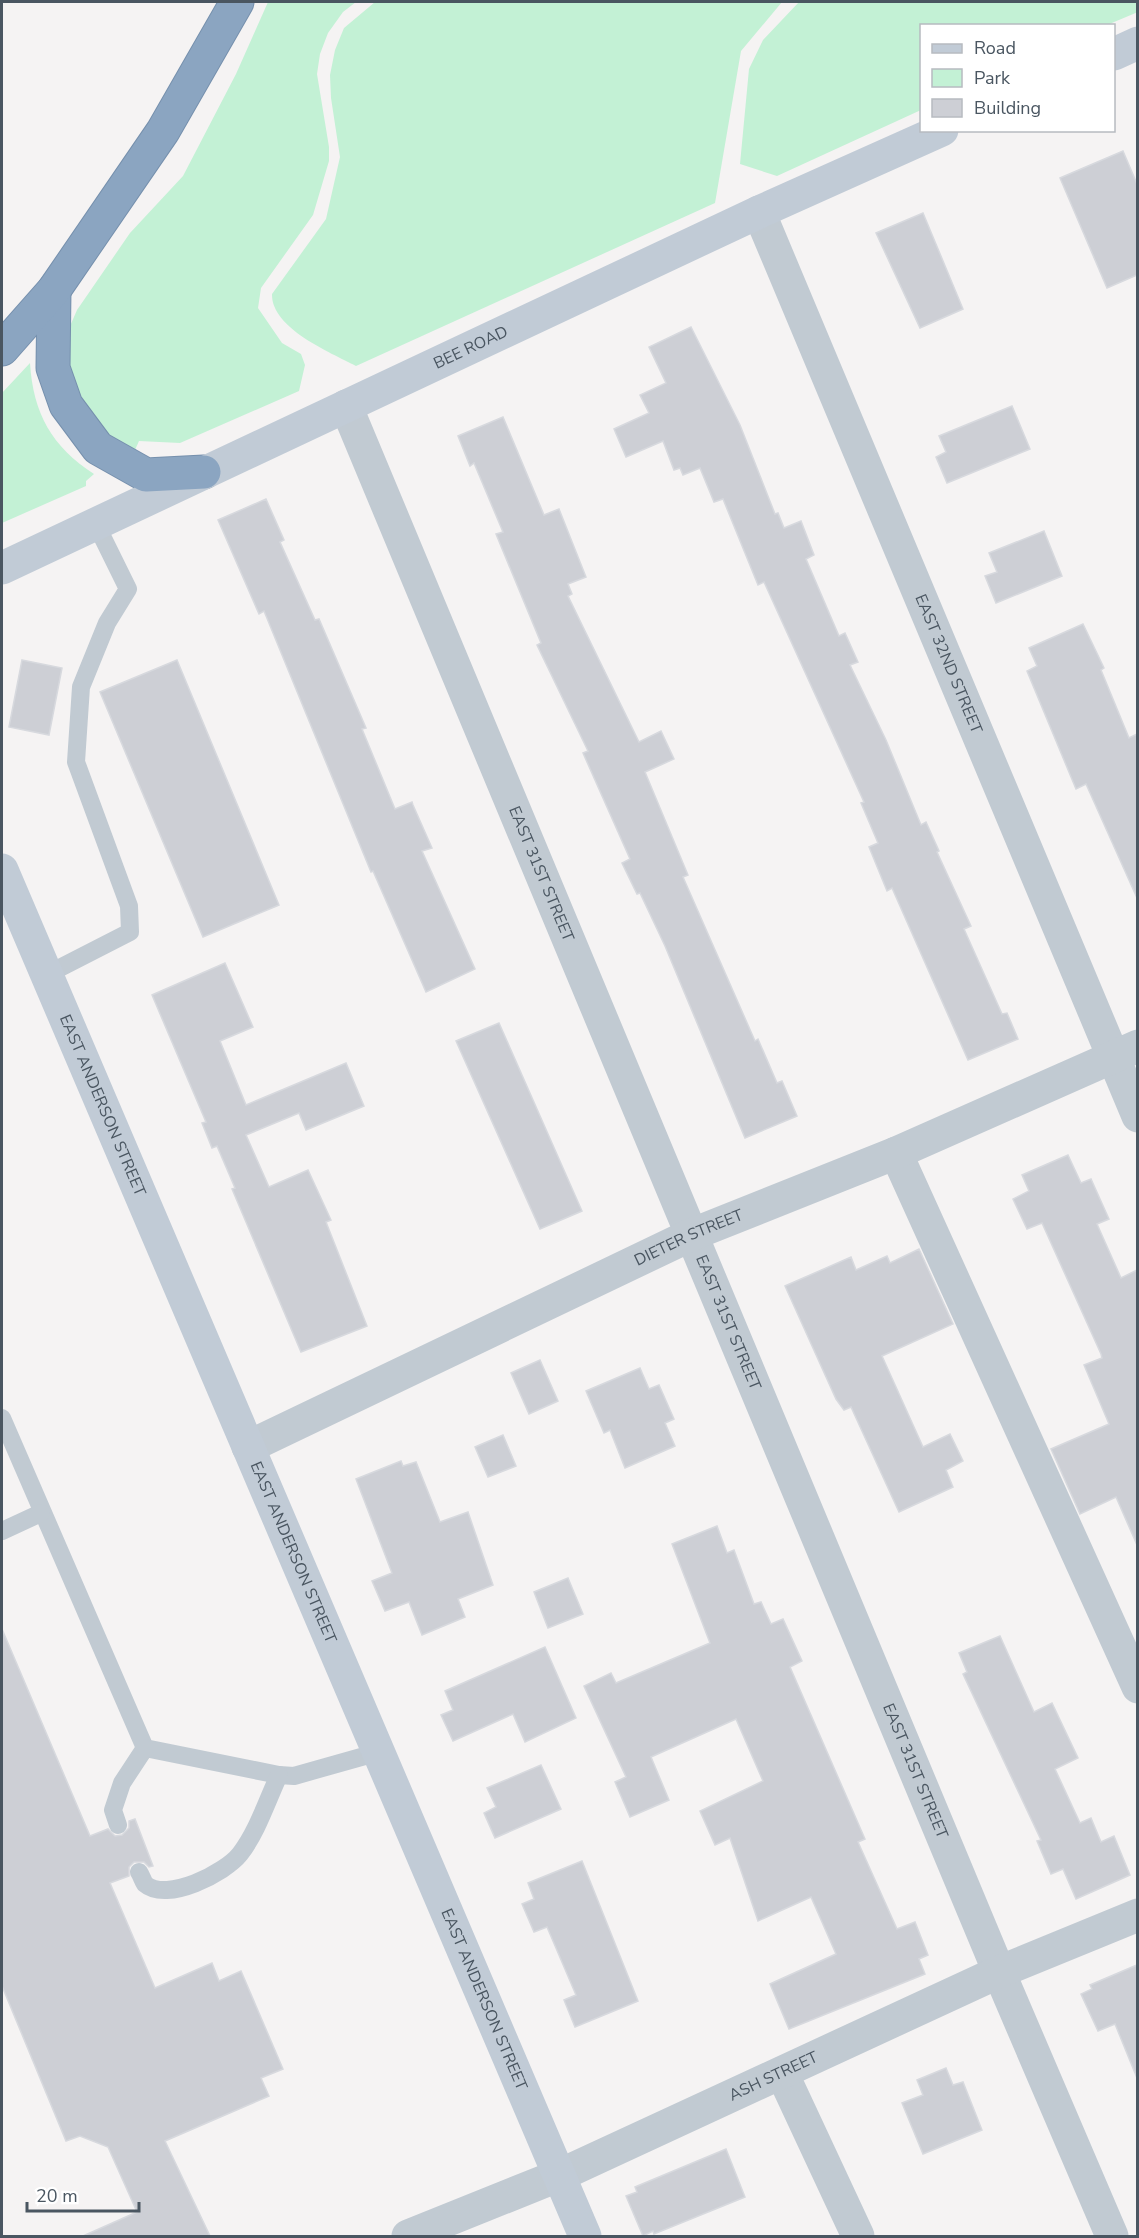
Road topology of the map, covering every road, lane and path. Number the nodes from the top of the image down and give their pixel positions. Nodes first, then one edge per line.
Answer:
1 (237, 2) edge
2 (1137, 44) edge
3 (1115, 53) edge
4 (938, 132) edge
5 (759, 212) junction
6 (54, 290) junction
7 (2, 349) edge
8 (346, 406) junction
9 (204, 472) junction
10 (96, 524) junction
11 (2, 568) edge
12 (2, 870) edge
13 (46, 975) junction
14 (1125, 1051) edge
15 (1137, 1116) edge
16 (896, 1153) junction
17 (693, 1234) junction
18 (2, 1418) edge
19 (248, 1447) junction
20 (41, 1513) junction
21 (2, 1531) edge
22 (1137, 1688) edge
23 (145, 1748) junction
24 (379, 1752) junction
25 (279, 1775) junction
26 (118, 1825) dead end
27 (139, 1872) dead end
28 (1137, 1915) edge
29 (999, 1972) junction
30 (782, 2073) junction
31 (560, 2175) junction
32 (408, 2236) edge
33 (585, 2236) edge
34 (858, 2236) edge
35 (1113, 2236) edge

1 - 6 highway
2 - 3 main road
4 - 5 main road, BEE ROAD
5 - 8 main road, BEE ROAD
5 - 14 street, EAST 32ND STREET
6 - 7 highway
6 - 9 highway
8 - 9 main road, BEE ROAD
8 - 17 street, EAST 31ST STREET
9 - 10 main road, BEE ROAD
10 - 11 main road, BEE ROAD
10 - 13 lane
12 - 13 main road, EAST ANDERSON STREET
13 - 19 main road, EAST ANDERSON STREET
14 - 15 street, EAST 32ND STREET
14 - 16 street, DIETER STREET
16 - 17 street, DIETER STREET
16 - 22 street
17 - 19 street, DIETER STREET
17 - 29 street, EAST 31ST STREET
18 - 20 lane
19 - 24 main road, EAST ANDERSON STREET
20 - 21 lane
20 - 23 lane
23 - 25 lane
23 - 26 lane
24 - 25 lane
24 - 31 main road, EAST ANDERSON STREET
25 - 27 lane
28 - 29 street, ASH STREET
29 - 30 street, ASH STREET
29 - 35 street, EAST 31ST STREET
30 - 31 street, ASH STREET
30 - 34 street
31 - 32 street, ASH STREET
31 - 33 main road, EAST ANDERSON STREET

